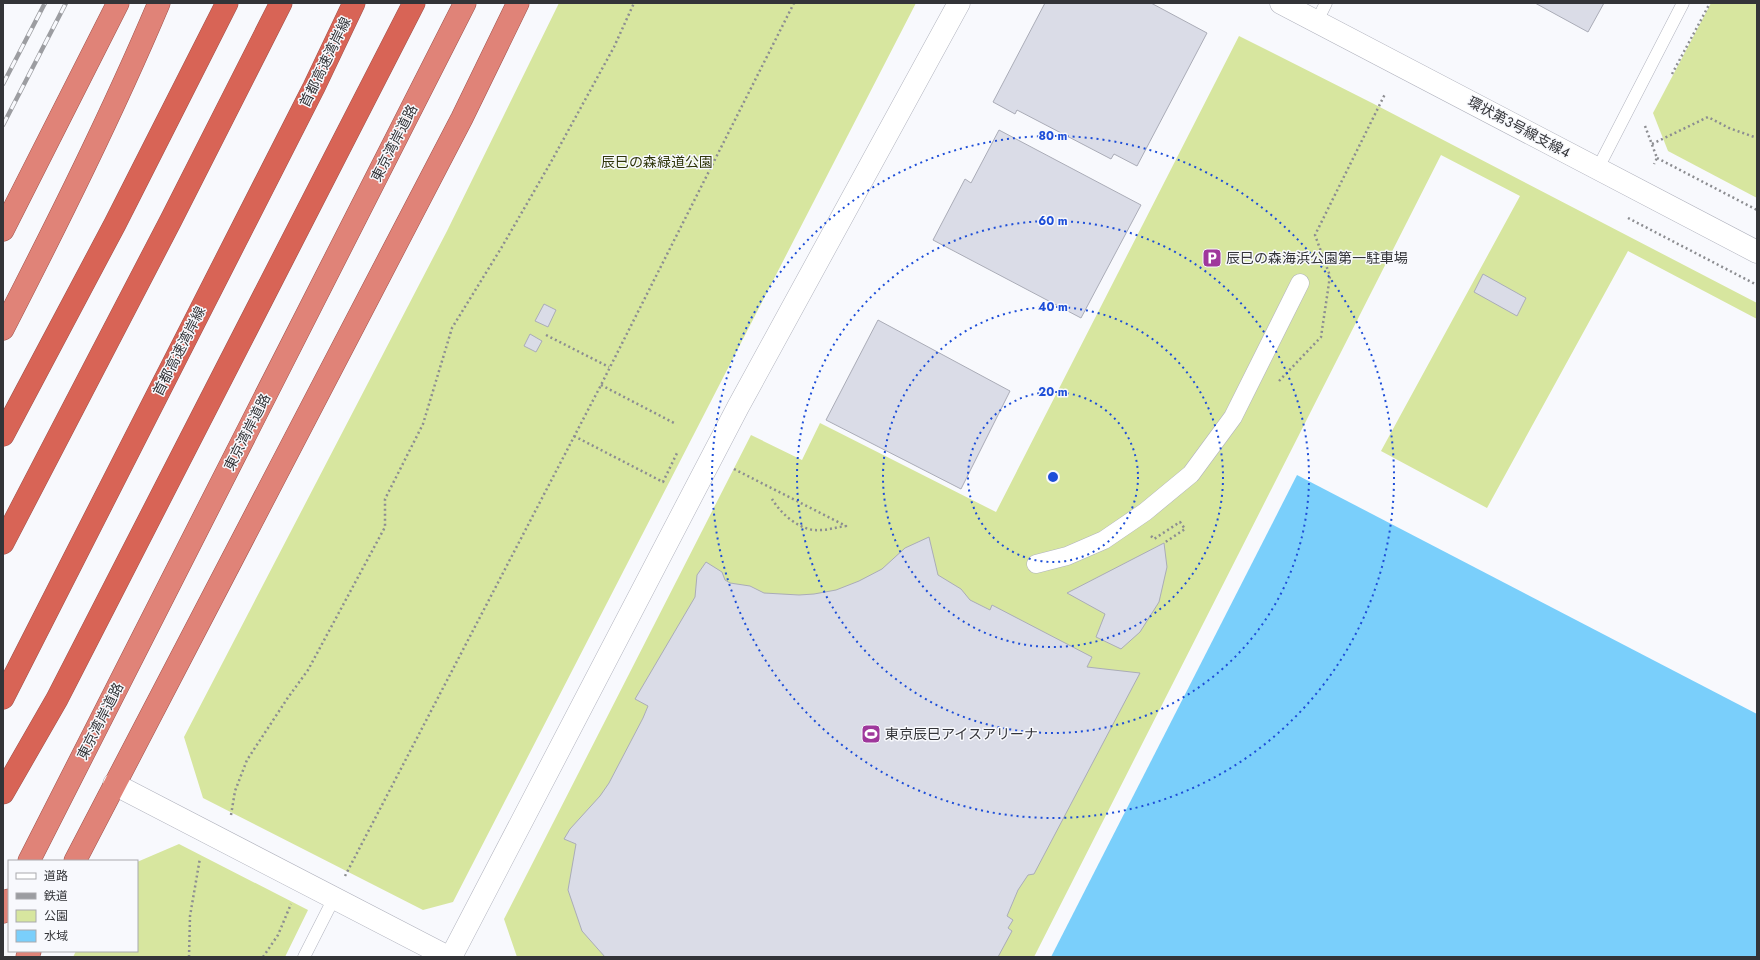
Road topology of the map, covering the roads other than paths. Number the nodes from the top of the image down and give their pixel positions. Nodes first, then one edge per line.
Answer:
1 (118, 3) edge
2 (159, 3) edge
3 (227, 3) edge
4 (281, 3) edge
5 (354, 3) edge
6 (414, 3) edge
7 (465, 3) edge
8 (518, 3) edge
9 (960, 3) edge
10 (1282, 3) edge
11 (1683, 3) edge
12 (1321, 12) edge
13 (1598, 168) junction
14 (3, 230) edge
15 (1757, 252) edge
16 (1300, 283) dead end
17 (3, 330) edge
18 (3, 435) edge
19 (3, 543) edge
20 (1036, 564) dead end
21 (3, 698) edge
22 (114, 784) junction
23 (3, 793) edge
24 (30, 860) edge
25 (76, 860) edge
26 (334, 898) junction
27 (8, 902) edge
28 (3, 912) edge
29 (304, 957) edge
30 (449, 957) edge

1 - 14 highway
2 - 17 highway
3 - 18 highway
4 - 19 highway
5 - 21 highway, 首都高速湾岸線
6 - 23 highway
7 - 24 highway, 東京湾岸道路
8 - 22 highway
9 - 30 street
10 - 12 street, 環状第3号線支線4
11 - 13 lane
12 - 13 street, 環状第3号線支線4
13 - 15 street, 環状第3号線支線4
16 - 20 street
22 - 25 highway
22 - 26 street
26 - 29 lane
26 - 30 street
27 - 28 highway

